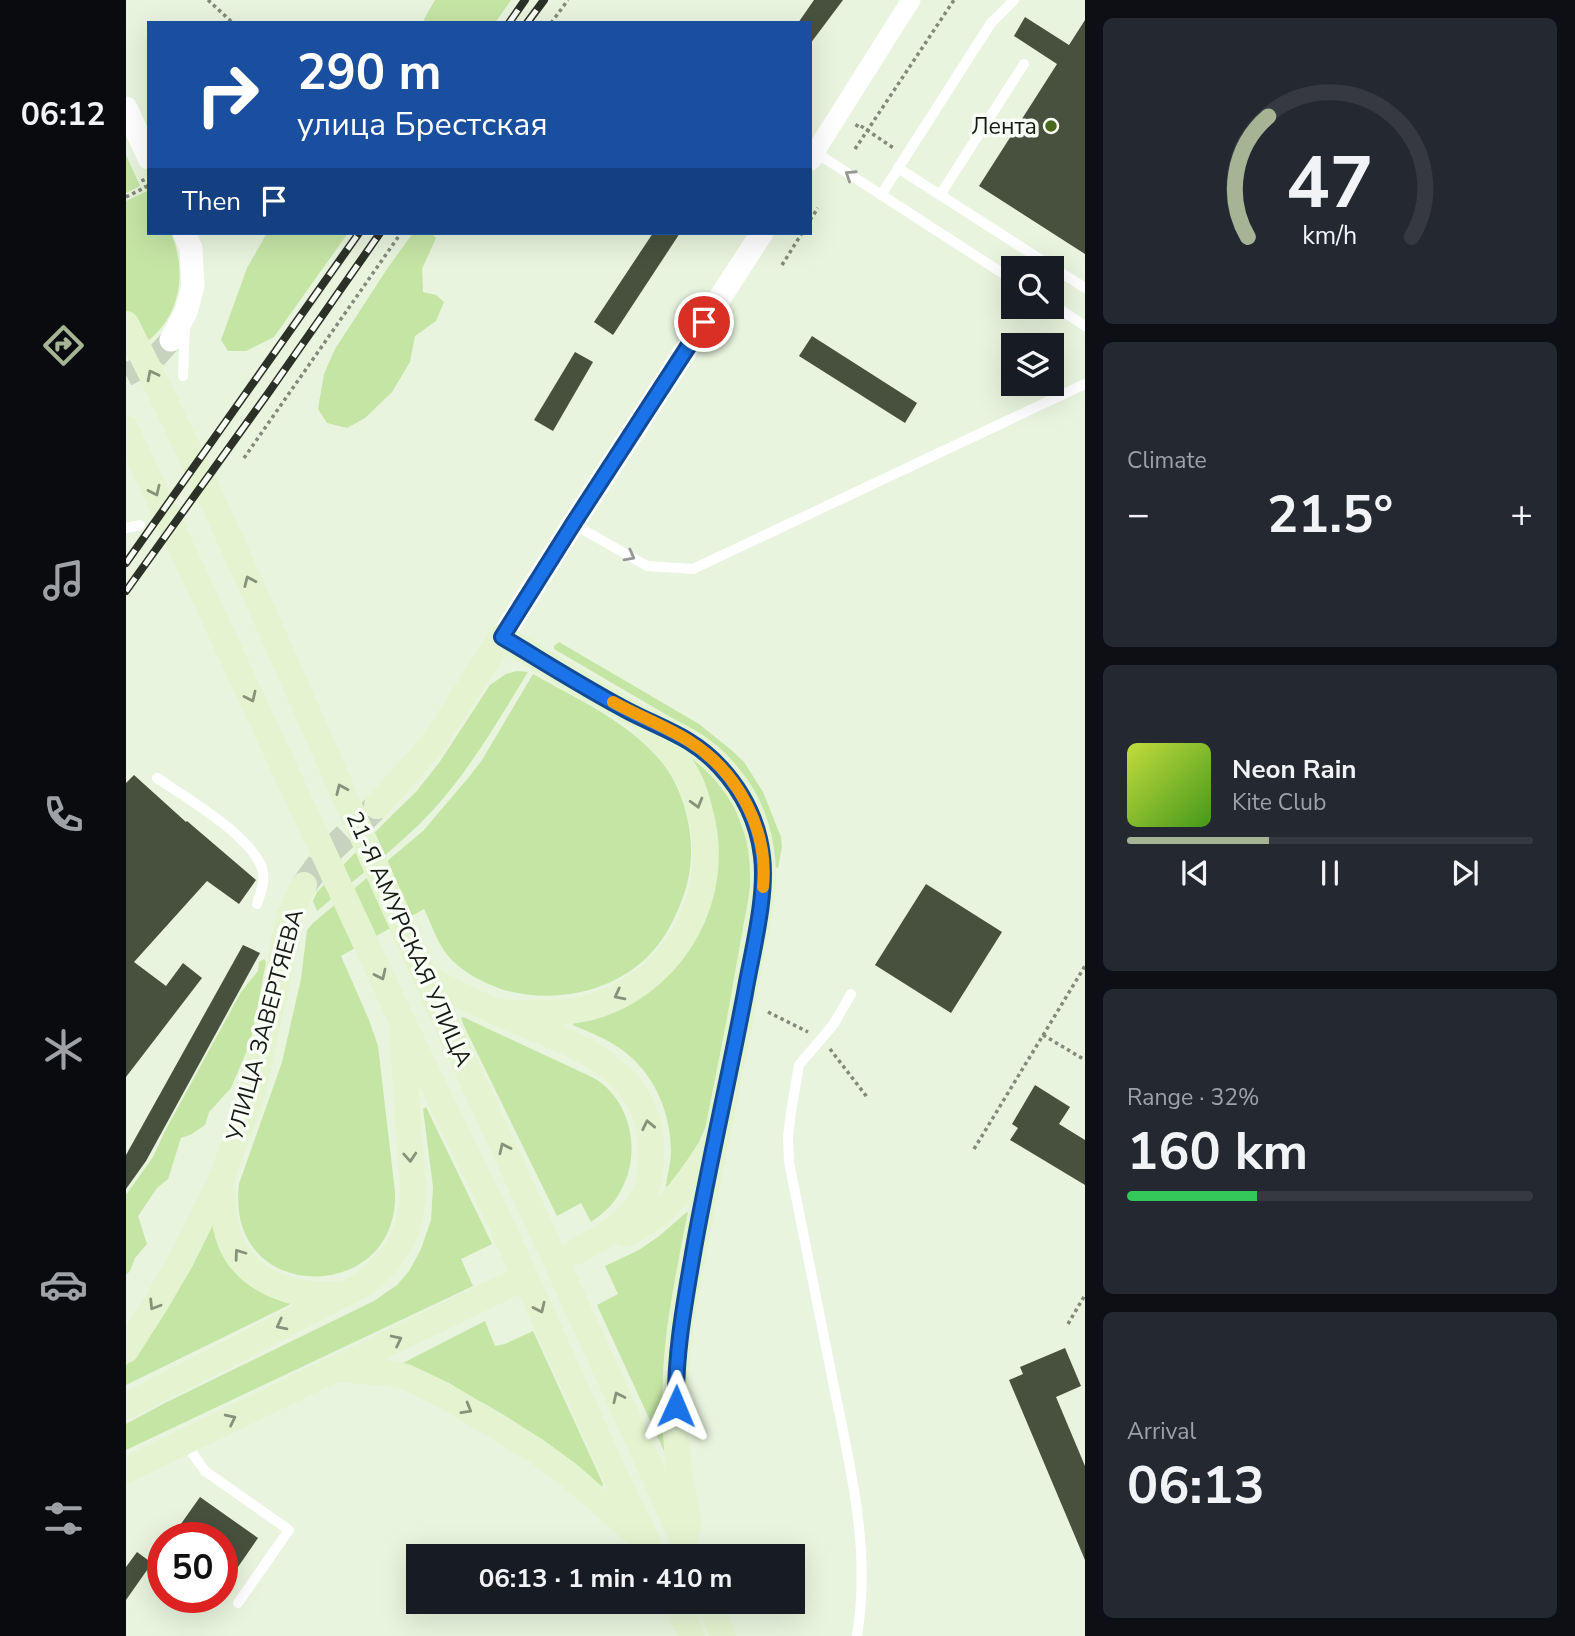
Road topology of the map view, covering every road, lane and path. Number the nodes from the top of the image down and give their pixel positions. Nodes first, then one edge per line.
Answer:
1 (208, 0) edge
2 (568, 0) edge
3 (911, 0) edge
4 (954, 0) edge
5 (1014, 0) edge
6 (231, 21) edge
7 (552, 21) edge
8 (1024, 64) dead end
9 (126, 108) edge
10 (854, 130) dead end
11 (868, 130) junction
12 (855, 149) dead end
13 (147, 154) edge
14 (812, 155) edge
15 (905, 157) junction
16 (898, 168) junction
17 (881, 195) junction
18 (940, 195) junction
19 (818, 208) dead end
20 (812, 217) edge
21 (185, 235) edge
22 (400, 235) edge
23 (761, 235) edge
24 (801, 235) edge
25 (782, 265) dead end
26 (1001, 272) edge
27 (1085, 288) edge
28 (1064, 312) edge
29 (186, 313) junction
30 (126, 324) edge
31 (1085, 326) edge
32 (171, 340) tunnel mouth
33 (183, 376) dead end
34 (1085, 384) edge
35 (126, 429) edge
36 (244, 458) dead end
37 (573, 524) junction
38 (140, 525) dead end
39 (126, 528) edge
40 (502, 637) junction
41 (630, 712) junction
42 (157, 778) dead end
43 (377, 806) tunnel mouth
44 (304, 885) tunnel mouth
45 (257, 904) dead end
46 (1085, 967) edge
47 (425, 977) junction
48 (851, 994) dead end
49 (495, 1012) junction
50 (768, 1012) dead end
51 (402, 1021) junction
52 (790, 1023) dead end
53 (1044, 1035) junction
54 (822, 1039) junction
55 (1085, 1060) edge
56 (867, 1097) dead end
57 (716, 1138) junction
58 (974, 1149) dead end
59 (221, 1180) junction
60 (511, 1284) dead end
61 (342, 1294) junction
62 (1085, 1295) edge
63 (1068, 1324) dead end
64 (126, 1350) edge
65 (335, 1368) junction
66 (126, 1406) edge
67 (191, 1438) junction
68 (126, 1470) edge
69 (644, 1544) edge
70 (649, 1544) edge
71 (684, 1544) edge
72 (686, 1544) edge
73 (238, 1603) dead end
74 (682, 1614) edge
75 (714, 1614) edge
76 (692, 1636) edge
77 (723, 1636) edge
78 (857, 1636) edge

1 - 6 path
2 - 7 path
3 - 14 street
4 - 11 path
5 - 15 lane
8 - 18 lane
9 - 13 street
10 - 11 path
11 - 12 path
11 - 15 path
17 -> 14 lane
15 - 16 lane
16 - 17 lane
16 - 18 lane
17 - 26 lane
18 - 27 lane
19 - 20 path
21 - 29 street
22 - 36 path
23 - 37 street
24 - 25 path
28 - 31 lane
29 - 32 street
29 - 33 lane
47 -> 30 main road, 21-Я АМУРСКАЯ УЛИЦА
37 -> 34 lane
35 -> 51 main road, 21-Я АМУРСКАЯ УЛИЦА
37 - 40 street
38 - 39 lane
40 - 41 main road
40 - 43 main road
41 -> 49 main road
41 - 57 main road
42 - 45 lane
44 - 59 main road, УЛИЦА ЗАВЕРТЯЕВА
46 - 53 path
47 - 49 main road
71 -> 47 main road, 21-Я АМУРСКАЯ УЛИЦА
48 - 54 lane
57 -> 49 main road
50 - 52 path
51 -> 61 main road
51 -> 70 main road, 21-Я АМУРСКАЯ УЛИЦА
53 - 55 path
53 - 58 path
54 - 56 path
54 - 78 lane
57 - 72 main road
61 -> 59 main road
59 -> 64 main road, УЛИЦА ЗАВЕРТЯЕВА
65 -> 60 main road
61 -> 66 main road
62 - 63 path
67 -> 65 main road
65 -> 69 main road
67 - 68 main road
67 - 73 lane
74 - 76 main road
75 - 77 main road

